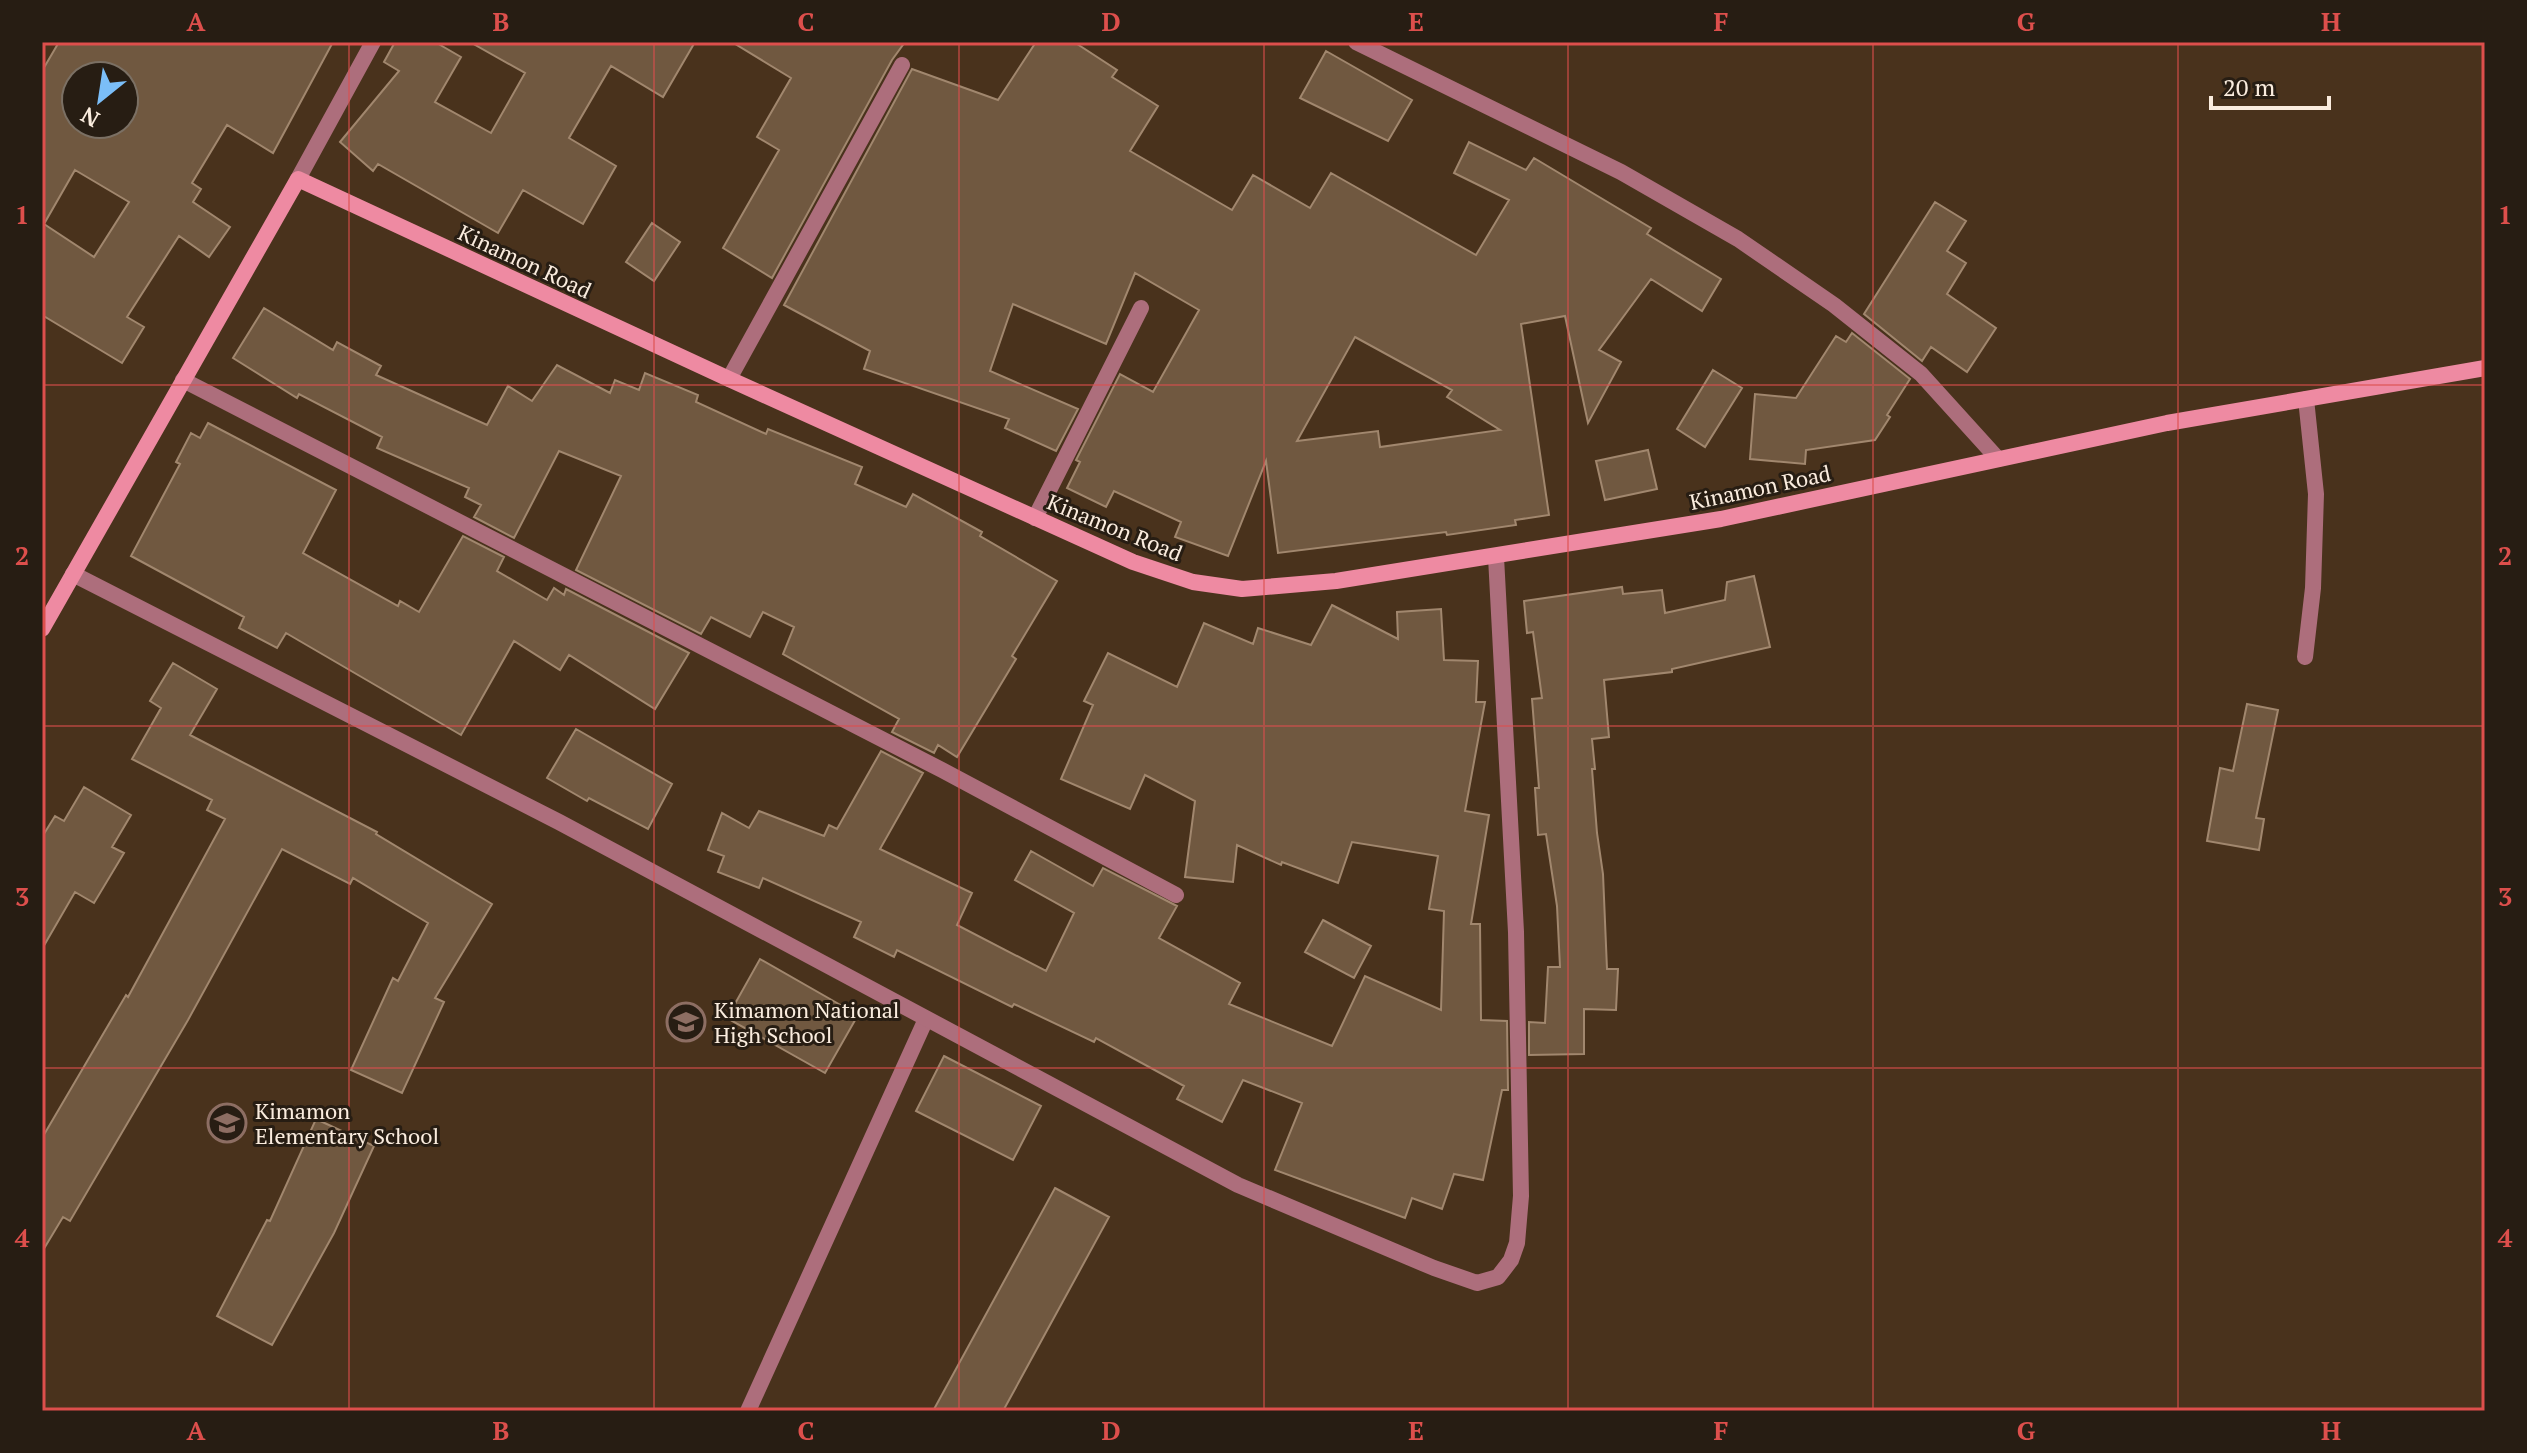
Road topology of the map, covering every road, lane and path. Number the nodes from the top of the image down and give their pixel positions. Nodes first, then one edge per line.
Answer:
1 (373, 42) edge
2 (1356, 42) edge
3 (902, 65) dead end
4 (298, 179) junction
5 (1141, 308) dead end
6 (2485, 368) edge
7 (729, 379) junction
8 (183, 380) junction
9 (2306, 399) junction
10 (1998, 459) junction
11 (1035, 518) junction
12 (1496, 557) junction
13 (73, 574) junction
14 (42, 629) edge
15 (2305, 657) dead end
16 (1176, 895) dead end
17 (926, 1019) junction
18 (748, 1411) edge

1 - 4 street
2 - 10 street
3 - 7 street
4 - 7 street, Kinamon Road
4 - 8 street
5 - 11 street
6 - 9 street, Kinamon Road
7 - 11 street, Kinamon Road
8 - 13 street
8 - 16 street
9 - 10 street, Kinamon Road
9 - 15 street
10 - 12 street, Kinamon Road
11 - 12 street, Kinamon Road
12 - 17 street
13 - 14 street
13 - 17 street
17 - 18 street

